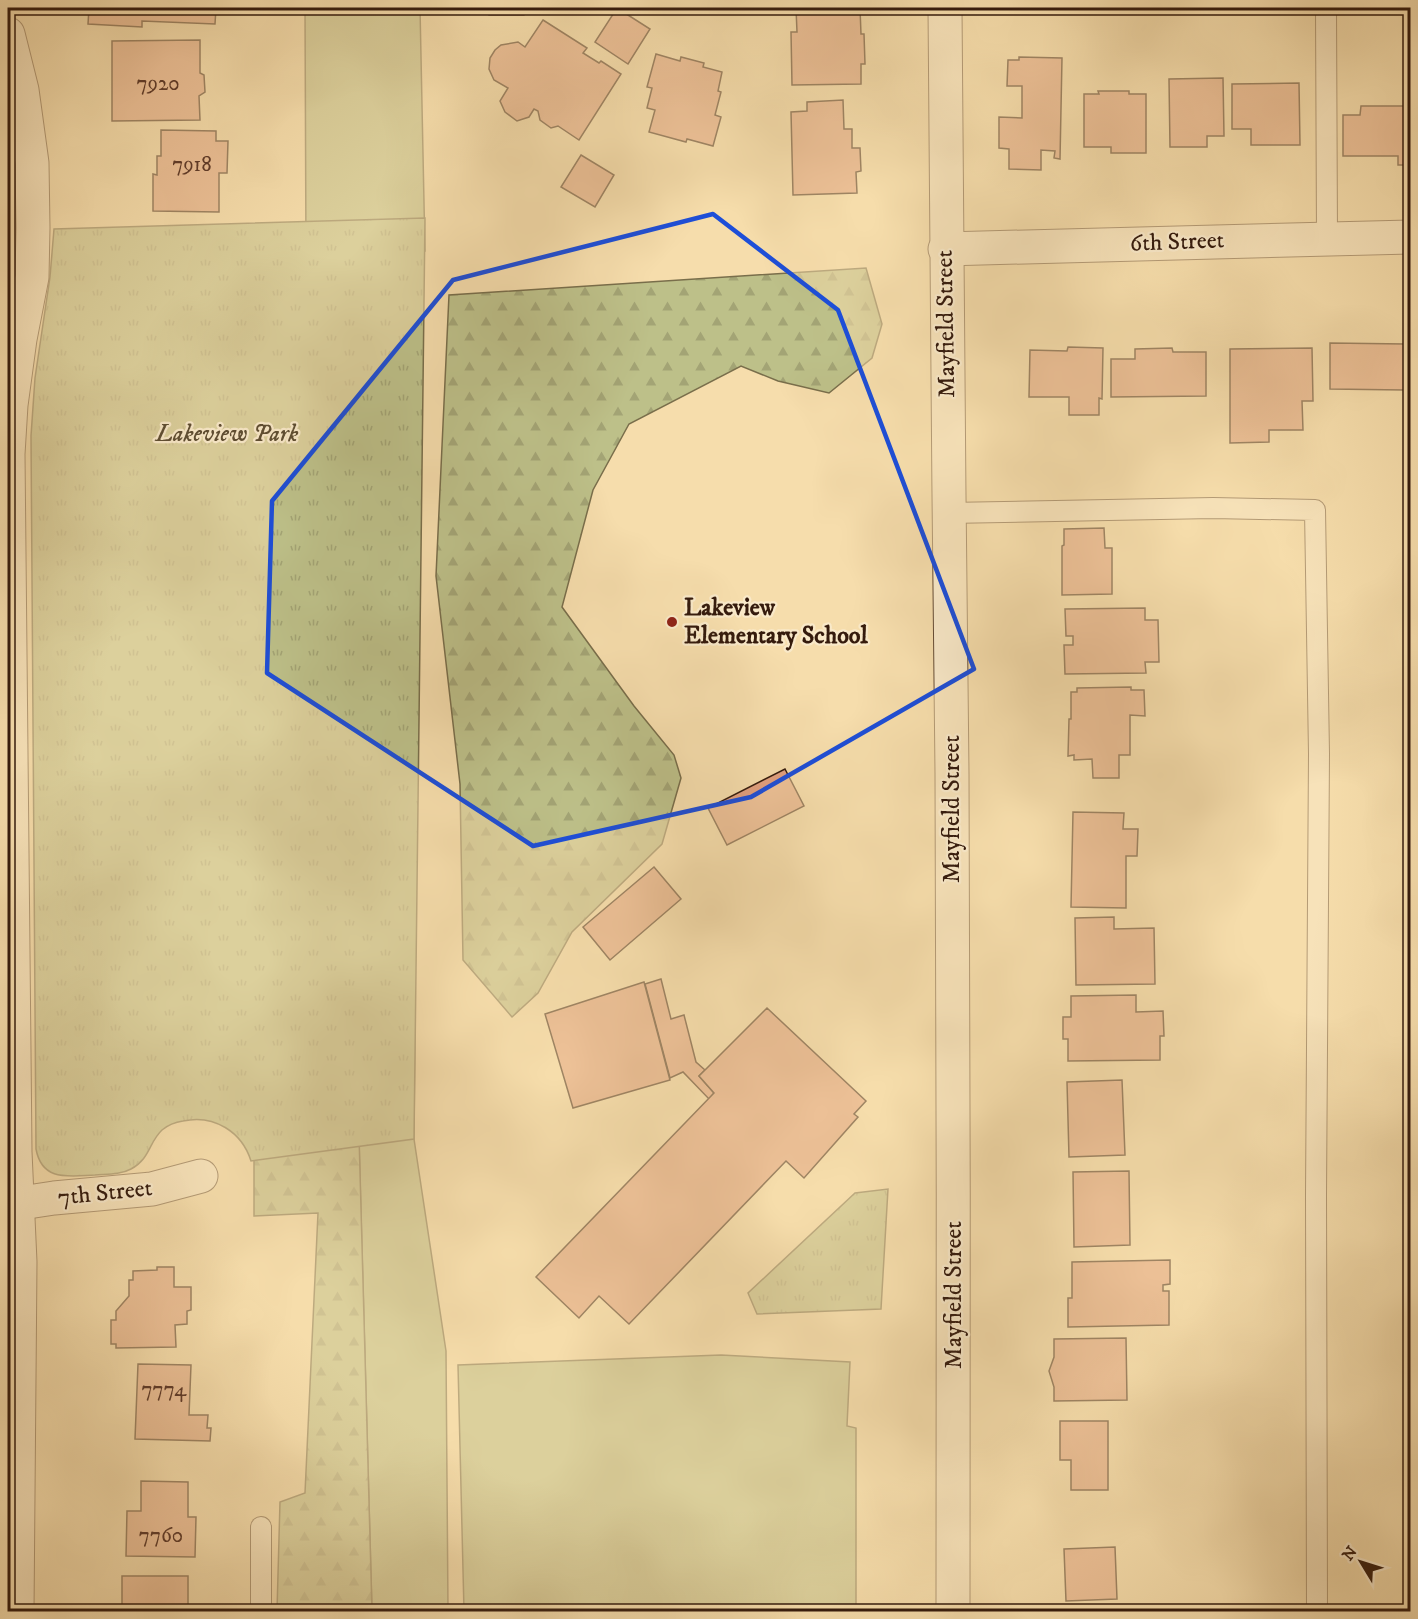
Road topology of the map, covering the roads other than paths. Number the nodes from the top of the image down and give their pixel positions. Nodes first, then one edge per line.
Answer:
1 (945, 8) edge
2 (1326, 8) edge
3 (8, 34) edge
4 (1410, 237) edge
5 (1327, 238) junction
6 (945, 249) junction
7 (948, 513) junction
8 (201, 1176) dead end
9 (13, 1204) edge
10 (261, 1527) dead end
11 (16, 1611) edge
12 (261, 1611) edge
13 (953, 1611) edge
14 (1317, 1611) edge

1 - 6 street, Mayfield Street
2 - 5 lane
3 - 9 street
4 - 5 street, 6th Street
5 - 6 street, 6th Street
6 - 7 street, Mayfield Street
7 - 13 street, Mayfield Street
7 - 14 lane
8 - 9 street, 7th Street
9 - 11 street
10 - 12 lane

